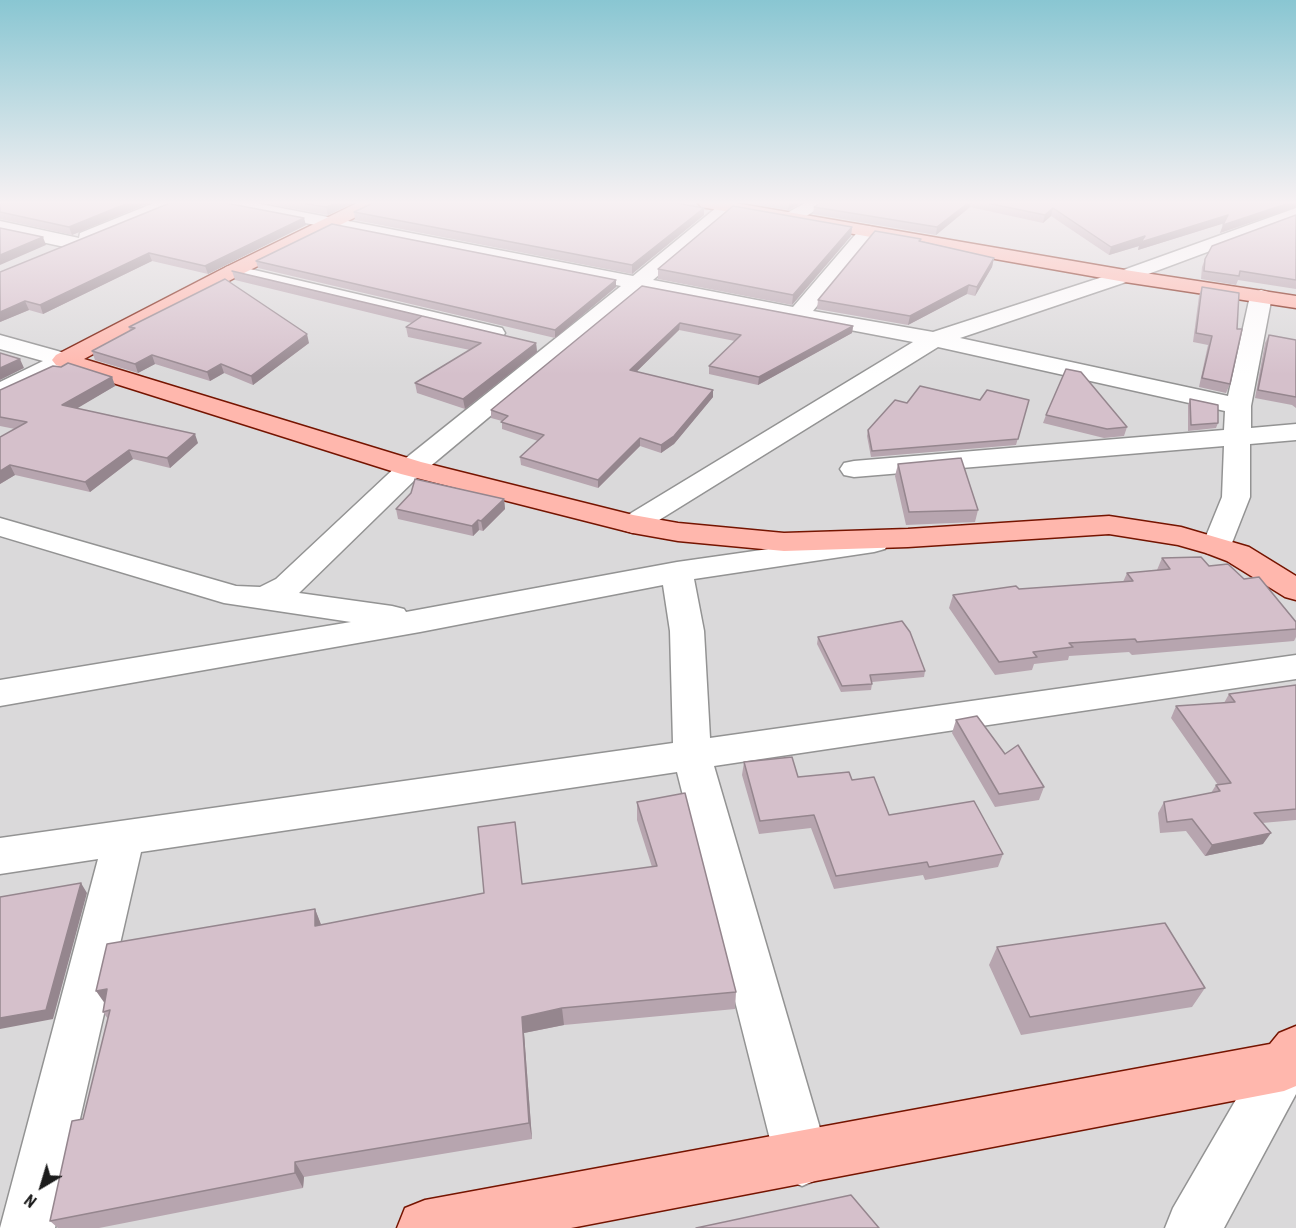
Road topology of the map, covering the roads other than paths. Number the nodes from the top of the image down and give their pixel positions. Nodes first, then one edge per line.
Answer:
1 (255, 260) edge
2 (525, 260) edge
3 (661, 260) edge
4 (844, 260) edge
5 (1033, 260) edge
6 (1168, 260) edge
7 (233, 271) junction
8 (1125, 276) junction
9 (638, 283) junction
10 (1262, 296) junction
11 (1296, 302) edge
12 (798, 315) junction
13 (515, 338) edge
14 (934, 339) junction
15 (0, 342) edge
16 (64, 360) junction
17 (0, 392) edge
18 (1238, 406) junction
19 (1296, 432) edge
20 (1237, 438) junction
21 (411, 468) junction
22 (854, 469) dead end
23 (633, 524) junction
24 (0, 527) edge
25 (908, 538) junction
26 (1217, 546) junction
27 (677, 572) junction
28 (1296, 590) edge
29 (265, 598) junction
30 (420, 621) junction
31 (1296, 667) edge
32 (0, 693) edge
33 (692, 756) junction
34 (124, 838) junction
35 (0, 856) edge
36 (1290, 1058) edge
37 (802, 1159) junction
38 (27, 1228) edge
39 (426, 1228) edge
40 (1193, 1228) edge

1 - 7 street
2 - 9 street
3 - 9 street
4 - 12 street
5 - 8 street
6 - 8 street
7 - 13 street
7 - 16 street
8 - 10 street
8 - 14 street
9 - 12 street
9 - 21 street
10 - 11 street
10 - 18 street
12 - 14 street
14 - 18 street
14 - 23 street
15 - 16 street
16 - 17 street
16 - 21 street
18 - 20 street
19 - 20 street
20 - 22 street
20 - 26 street
21 - 23 street
21 - 29 street
23 - 25 street
24 - 29 street
25 - 26 street
25 - 27 street
26 - 28 street
27 - 30 street
27 - 33 street
29 - 30 street
30 - 32 street
31 - 33 street
33 - 34 street
33 - 37 street
34 - 35 street
34 - 38 street
36 - 37 street
36 - 40 street
37 - 39 street

